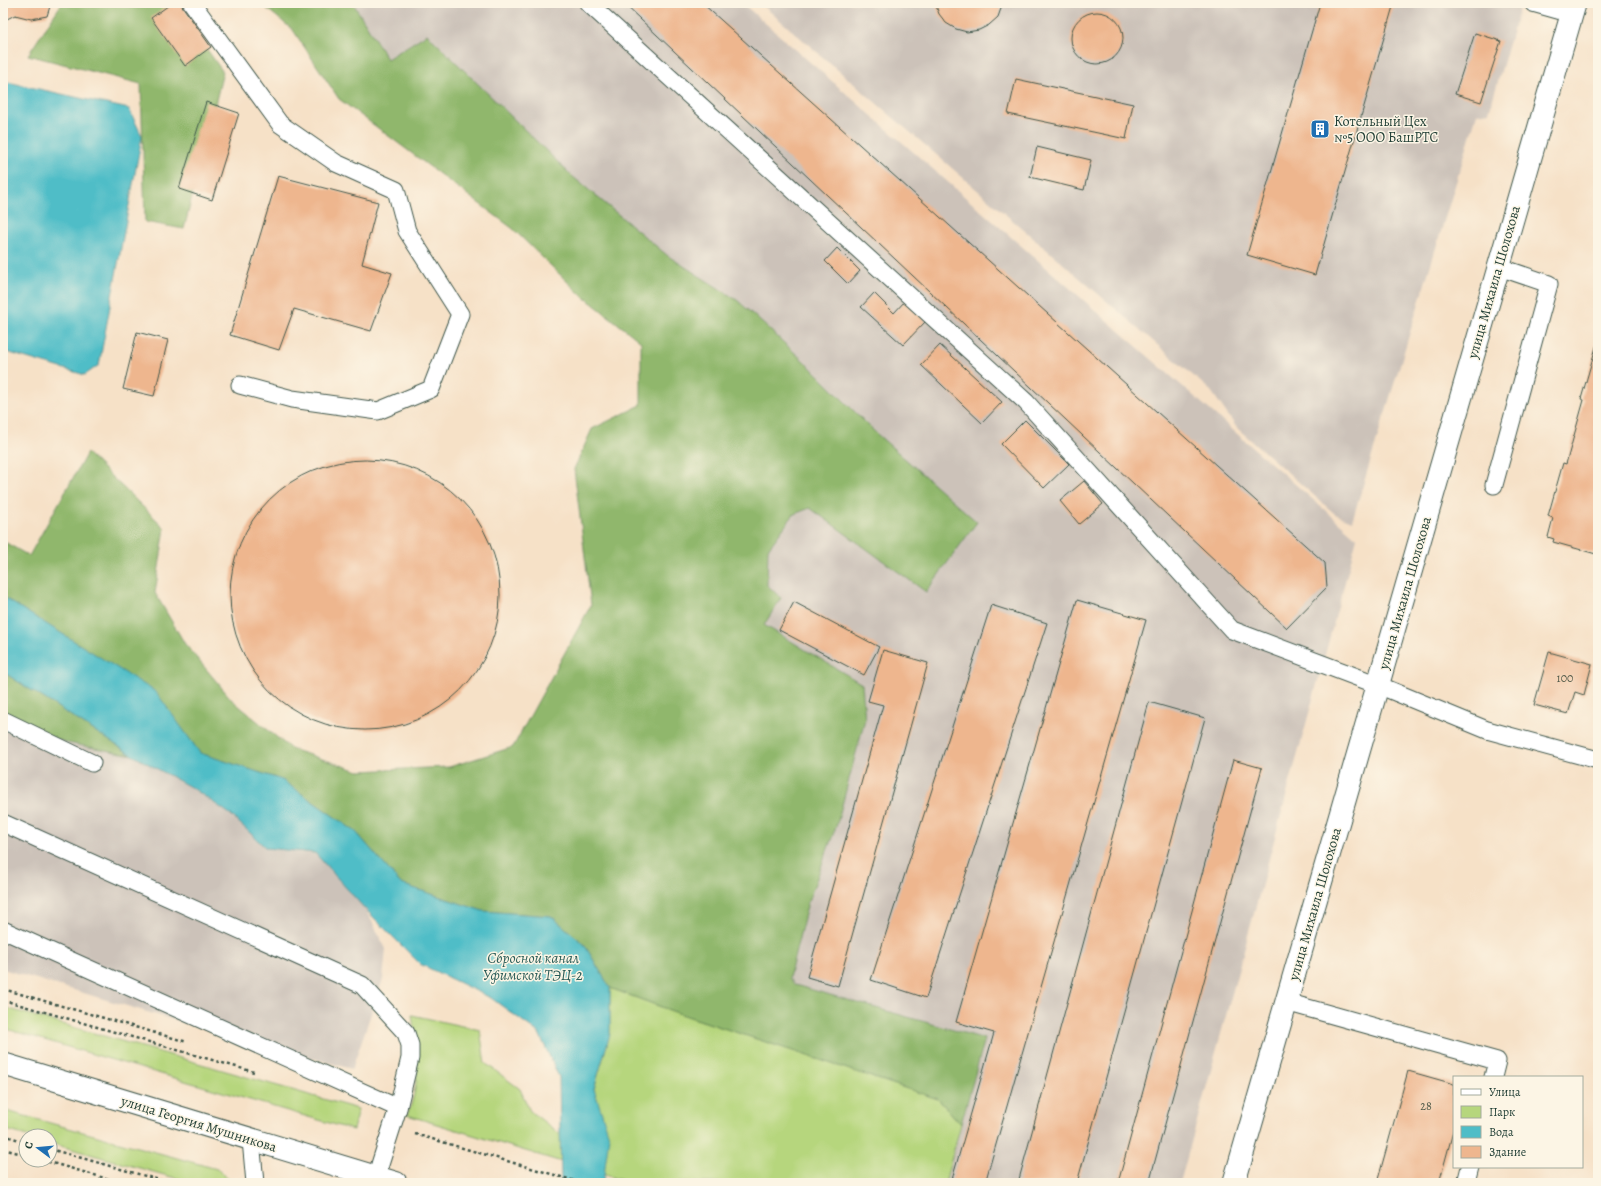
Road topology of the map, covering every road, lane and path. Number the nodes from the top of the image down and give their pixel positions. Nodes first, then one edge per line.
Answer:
1 (192, 3) edge
2 (588, 3) edge
3 (1533, 3) edge
4 (1573, 9) edge
5 (1499, 267) junction
6 (240, 385) dead end
7 (1494, 485) dead end
8 (1378, 685) junction
9 (3, 720) edge
10 (1598, 760) edge
11 (92, 763) dead end
12 (3, 823) edge
13 (3, 930) edge
14 (3, 1000) edge
15 (1286, 1002) junction
16 (3, 1064) edge
17 (259, 1074) dead end
18 (1493, 1076) edge
19 (398, 1108) junction
20 (392, 1127) junction
21 (3, 1135) edge
22 (18, 1140) edge
23 (251, 1140) junction
24 (3, 1149) edge
25 (58, 1151) edge
26 (18, 1153) edge
27 (58, 1165) edge
28 (1470, 1168) edge
29 (386, 1180) edge
30 (122, 1183) edge
31 (170, 1183) edge
32 (255, 1183) edge
33 (582, 1183) edge
34 (1234, 1183) edge
35 (1466, 1183) edge

1 - 6 lane
2 - 8 lane
3 - 4 lane
4 - 5 street, улица Михаила Шолохова
5 - 7 lane
5 - 8 street, улица Михаила Шолохова
8 - 10 lane
8 - 15 street, улица Михаила Шолохова
9 - 11 lane
12 - 19 lane
13 - 19 lane
14 - 17 path
15 - 18 lane
15 - 34 street, улица Михаила Шолохова
16 - 23 street, улица Георгия Мушникова
19 - 20 lane
20 - 29 lane
20 - 33 path
21 - 22 path
23 - 29 street, улица Георгия Мушникова
23 - 32 lane
24 - 26 path
25 - 31 path
27 - 30 path
28 - 35 lane

